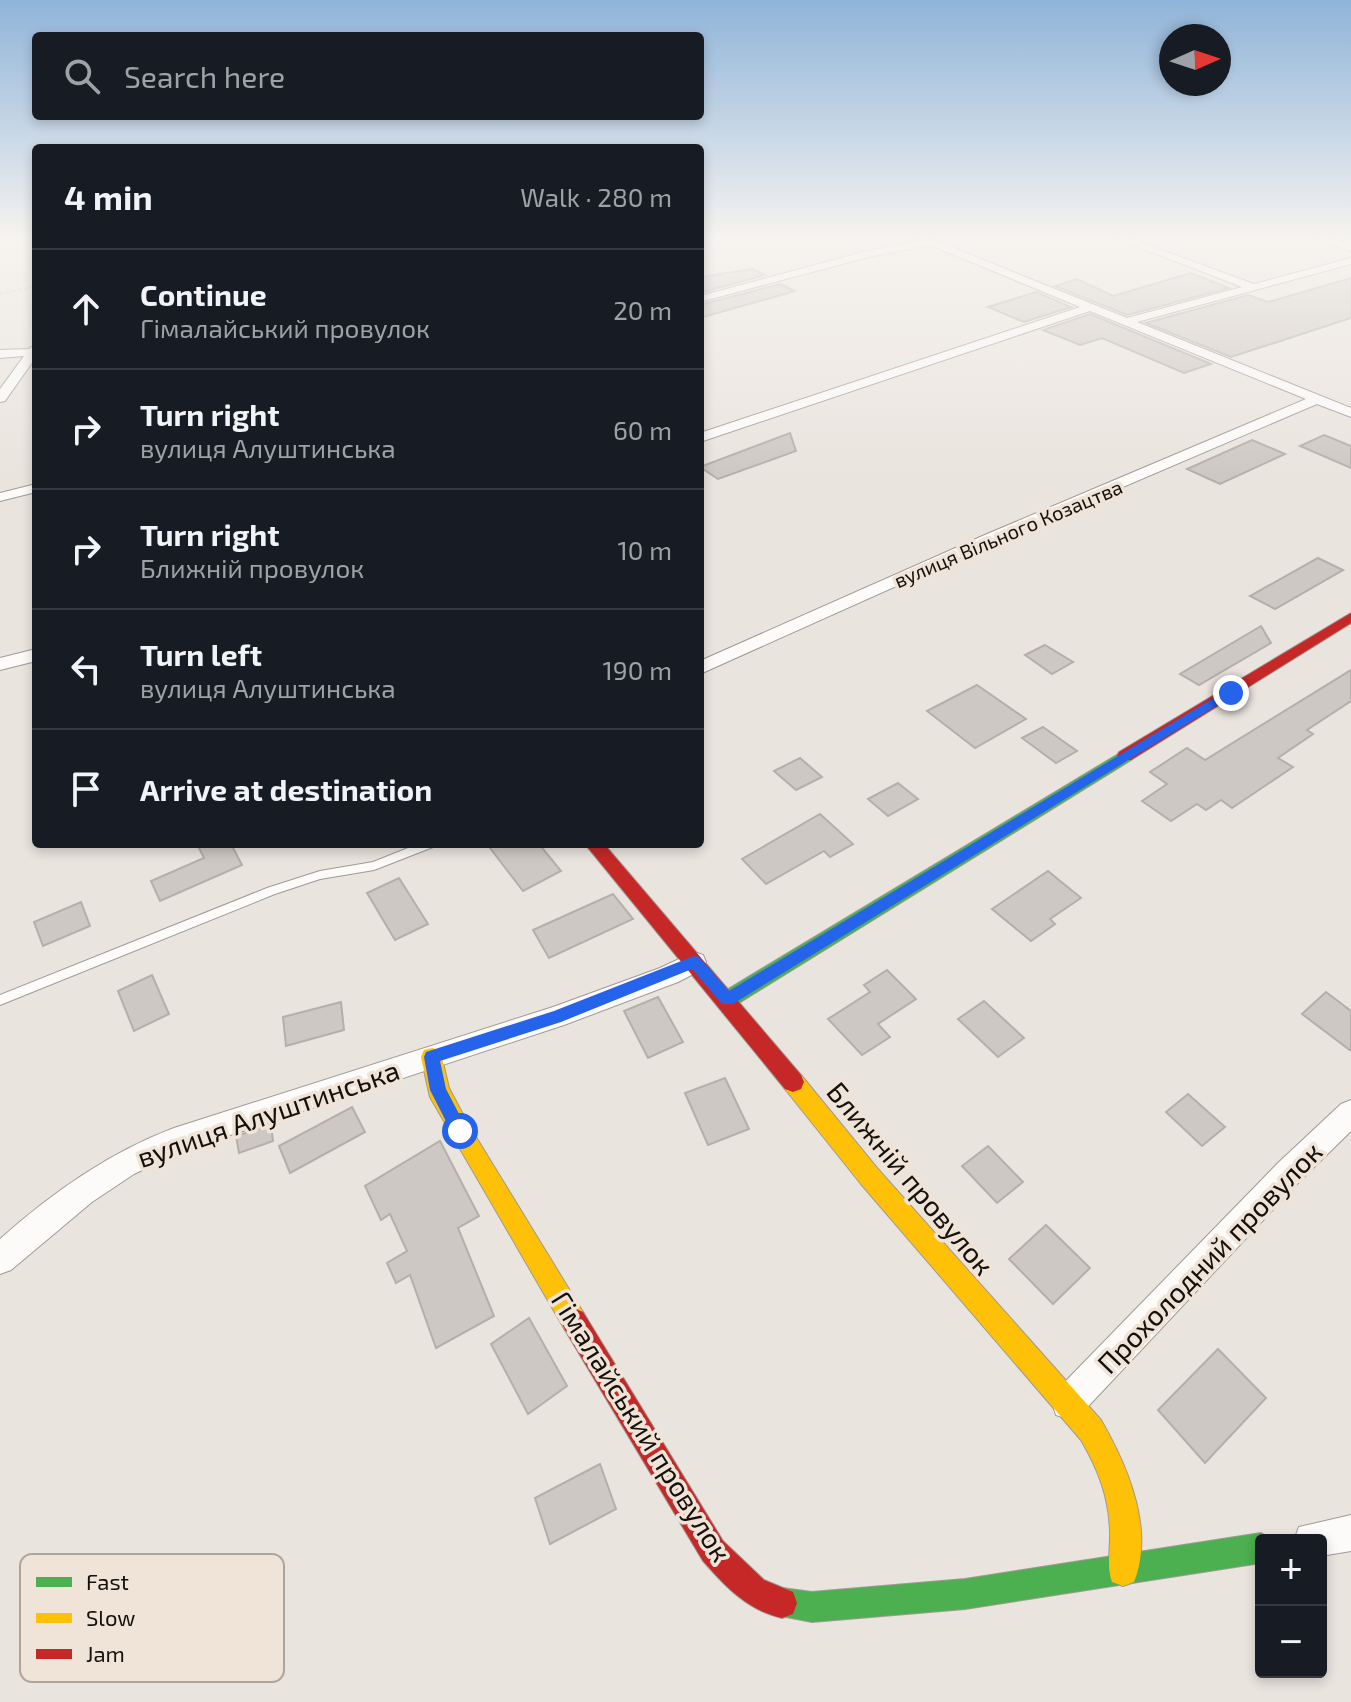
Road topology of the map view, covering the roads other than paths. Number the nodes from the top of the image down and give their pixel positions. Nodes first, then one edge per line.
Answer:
1 (1062, 316) edge
2 (1109, 316) edge
3 (1145, 316) edge
4 (1124, 322) junction
5 (32, 351) edge
6 (0, 354) edge
7 (32, 355) edge
8 (0, 398) edge
9 (1317, 399) junction
10 (1351, 413) edge
11 (704, 437) edge
12 (32, 489) edge
13 (0, 497) edge
14 (1351, 617) edge
15 (32, 656) edge
16 (0, 664) edge
17 (704, 666) edge
18 (419, 848) edge
19 (597, 848) edge
20 (694, 962) junction
21 (0, 1000) edge
22 (727, 1000) junction
23 (432, 1057) junction
24 (1351, 1113) edge
25 (0, 1259) edge
26 (1068, 1403) junction
27 (1351, 1533) edge
28 (1327, 1537) edge
29 (1255, 1549) edge
30 (1123, 1571) junction

1 - 11 street
2 - 4 street
3 - 4 street
4 - 9 street
5 - 6 street
7 - 8 street
9 - 10 street
9 - 17 street, вулиця Вільного Козацтва
12 - 13 street
14 - 22 street
15 - 16 street
18 - 21 lane
19 - 20 street, Ближній провулок
20 - 22 street, Ближній провулок
20 - 23 street, вулиця Алуштинська
22 - 26 street, Ближній провулок
23 - 25 street, вулиця Алуштинська
23 - 30 street, Гімалайський провулок
24 - 26 street, Прохолодний провулок
26 - 30 street, Ближній провулок
27 - 28 street
29 - 30 street, Гімалайський провулок

